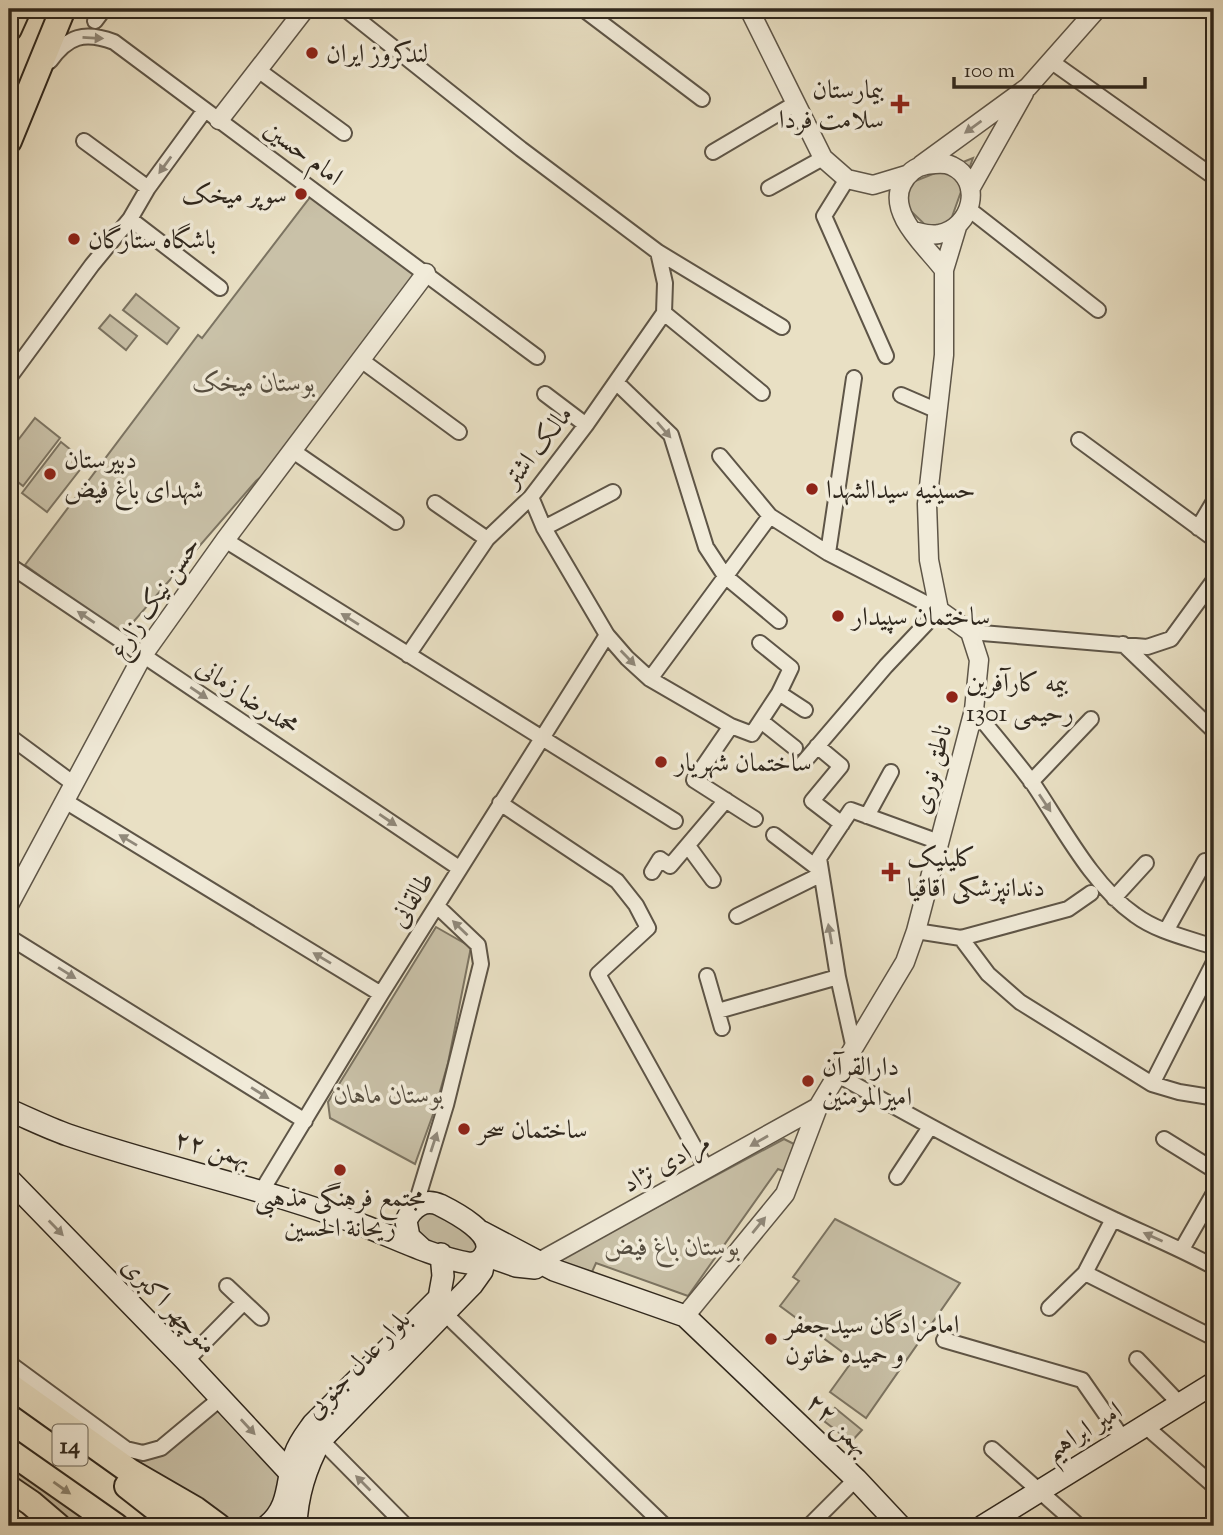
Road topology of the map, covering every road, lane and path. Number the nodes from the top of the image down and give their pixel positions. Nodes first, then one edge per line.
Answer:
1 (18, 9) edge
2 (63, 9) edge
3 (104, 9) edge
4 (304, 9) edge
5 (345, 9) edge
6 (583, 9) edge
7 (750, 9) edge
8 (1092, 11) edge
9 (95, 21) dead end
10 (9, 29) edge
11 (1052, 62) junction
12 (37, 69) junction
13 (258, 70) junction
14 (1028, 87) junction
15 (702, 99) dead end
16 (796, 103) junction
17 (212, 115) junction
18 (344, 132) dead end
19 (9, 141) edge
20 (84, 141) dead end
21 (713, 152) dead end
22 (823, 158) junction
23 (912, 171) junction
24 (1214, 177) edge
25 (846, 179) junction
26 (873, 185) junction
27 (148, 188) junction
28 (769, 188) dead end
29 (970, 189) junction
30 (970, 210) junction
31 (130, 219) junction
32 (907, 224) junction
33 (957, 227) junction
34 (658, 252) junction
35 (944, 270) junction
36 (426, 273) junction
37 (220, 288) dead end
38 (1098, 310) dead end
39 (664, 313) junction
40 (782, 327) dead end
41 (886, 356) dead end
42 (537, 357) dead end
43 (361, 360) junction
44 (9, 378) edge
45 (853, 378) dead end
46 (616, 382) junction
47 (762, 393) dead end
48 (545, 394) dead end
49 (901, 395) dead end
50 (939, 411) junction
51 (586, 425) junction
52 (459, 432) dead end
53 (1079, 440) dead end
54 (293, 452) junction
55 (720, 456) dead end
56 (613, 492) dead end
57 (531, 497) junction
58 (1214, 501) edge
59 (435, 503) dead end
60 (770, 516) junction
61 (396, 522) dead end
62 (544, 528) junction
63 (1198, 528) junction
64 (487, 539) junction
65 (1214, 539) edge
66 (225, 540) junction
67 (828, 553) junction
68 (9, 565) edge
69 (725, 576) junction
70 (1214, 580) edge
71 (939, 610) junction
72 (779, 621) dead end
73 (970, 632) junction
74 (607, 635) junction
75 (760, 643) dead end
76 (1123, 644) junction
77 (143, 655) junction
78 (408, 655) junction
79 (650, 680) junction
80 (779, 693) junction
81 (805, 710) dead end
82 (974, 710) junction
83 (1091, 719) dead end
84 (761, 721) junction
85 (731, 726) junction
86 (1214, 731) edge
87 (9, 736) edge
88 (541, 739) junction
89 (817, 746) junction
90 (795, 748) dead end
91 (803, 763) dead end
92 (891, 772) dead end
93 (1031, 782) junction
94 (74, 783) junction
95 (726, 800) junction
96 (65, 801) junction
97 (500, 803) junction
98 (867, 816) junction
99 (755, 819) dead end
100 (675, 821) dead end
101 (842, 824) junction
102 (774, 835) dead end
103 (939, 842) junction
104 (688, 846) junction
105 (1146, 863) dead end
106 (1214, 864) edge
107 (459, 868) junction
108 (820, 868) junction
109 (652, 872) dead end
110 (713, 880) dead end
111 (1091, 893) dead end
112 (1114, 898) junction
113 (9, 905) edge
114 (437, 906) junction
115 (737, 916) dead end
116 (916, 931) junction
117 (1166, 931) junction
118 (9, 937) edge
119 (961, 938) junction
120 (1214, 947) edge
121 (1214, 962) edge
122 (707, 976) dead end
123 (838, 977) junction
124 (381, 994) junction
125 (718, 1011) junction
126 (722, 1028) dead end
127 (854, 1049) junction
128 (838, 1075) junction
129 (1152, 1084) junction
130 (1210, 1097) dead end
131 (818, 1107) junction
132 (9, 1110) edge
133 (305, 1121) junction
134 (9, 1122) edge
135 (930, 1127) junction
136 (66, 1134) junction
137 (1164, 1139) dead end
138 (707, 1170) junction
139 (1214, 1170) edge
140 (897, 1177) dead end
141 (9, 1179) edge
142 (261, 1192) junction
143 (1214, 1193) edge
144 (412, 1210) junction
145 (344, 1218) junction
146 (1113, 1219) junction
147 (482, 1232) junction
148 (1182, 1249) junction
149 (431, 1251) junction
150 (485, 1255) junction
151 (547, 1266) junction
152 (1214, 1267) edge
153 (1085, 1273) junction
154 (227, 1286) dead end
155 (244, 1302) junction
156 (1049, 1308) dead end
157 (439, 1309) junction
158 (685, 1316) junction
159 (261, 1318) dead end
160 (1214, 1338) edge
161 (944, 1340) dead end
162 (1137, 1359) dead end
163 (186, 1361) junction
164 (9, 1363) edge
165 (1214, 1383) edge
166 (9, 1385) edge
167 (220, 1398) junction
168 (9, 1401) edge
169 (1179, 1403) junction
170 (1144, 1425) junction
171 (1123, 1439) junction
172 (321, 1440) junction
173 (992, 1449) dead end
174 (9, 1451) edge
175 (298, 1472) junction
176 (856, 1479) junction
177 (131, 1481) junction
178 (1214, 1486) edge
179 (9, 1488) edge
180 (1038, 1492) junction
181 (9, 1497) edge
182 (36, 1526) edge
183 (58, 1526) edge
184 (116, 1526) edge
185 (178, 1526) edge
186 (210, 1526) edge
187 (218, 1526) edge
188 (267, 1526) edge
189 (296, 1526) edge
190 (406, 1526) edge
191 (665, 1526) edge
192 (809, 1526) edge
193 (900, 1526) edge
194 (983, 1526) edge
195 (1079, 1526) edge

1 - 10 highway
2 - 12 highway
3 - 9 street
4 - 13 street
5 - 34 street
6 - 15 street
7 - 16 street
8 - 11 street
11 - 14 street
11 - 24 street
12 -> 17 street, امام حسین
12 - 19 highway
13 - 17 street
13 - 18 street
14 -> 23 street
14 - 29 street
16 - 21 street
16 - 22 street
17 -> 27 street
17 - 36 street, امام حسین
20 - 27 street
22 - 25 street
22 - 28 street
23 - 26 street
23 - 29 street
23 - 32 street
25 - 26 street
25 - 41 street
26 - 32 street
27 - 31 street
29 - 30 street
30 - 33 street
30 - 38 street
31 - 37 street
31 - 44 street
32 - 33 street
32 - 35 street
33 - 35 street
34 - 39 street
34 - 40 street
35 - 50 street
36 - 42 street, امام حسین
36 - 43 street, حسن نیک زارع
39 - 46 street, مالک اشتر
39 - 47 street
43 - 52 street
43 - 54 street, حسن نیک زارع
45 - 67 street
46 - 51 street, مالک اشتر
46 -> 69 street
48 - 51 street
49 - 50 street
50 - 71 street
51 - 57 street, مالک اشتر
53 - 63 street
54 - 61 street
54 - 66 street, حسن نیک زارع
55 - 60 street
56 - 62 street
57 - 62 street
57 - 64 street, مالک اشتر
58 - 63 street
59 - 64 street
60 - 67 street
60 - 69 street
62 - 74 street
63 - 65 street
64 - 78 street, مالک اشتر
66 - 77 street, حسن نیک زارع
78 -> 66 street
67 - 71 street
77 -> 68 street, محمدرضا زمانی
69 - 72 street
69 - 79 street
70 - 76 street
71 - 73 street
71 - 89 street
73 - 76 street
73 - 82 street, ناطق نوری
74 -> 79 street
74 - 88 street, طالقانی
75 - 80 street
76 - 86 street
77 - 94 street, حسن نیک زارع
77 -> 107 street, محمدرضا زمانی
78 - 88 street
79 - 85 street
80 - 81 street
80 - 84 street
82 - 93 street
82 - 103 street, ناطق نوری
83 - 93 street
84 - 85 street
84 - 90 street
85 - 95 street
87 - 94 street
88 - 97 street, طالقانی
88 - 100 street
89 - 91 street
89 - 101 street
92 - 98 street
93 -> 112 street
94 - 96 street, حسن نیک زارع
95 - 99 street
95 - 104 street
96 - 113 street, حسن نیک زارع
124 -> 96 street
97 - 107 street, طالقانی
97 - 138 street
98 - 101 street
98 - 103 street
101 - 108 street
102 - 108 street
103 - 116 street, ناطق نوری
104 - 109 street
104 - 110 street
105 - 112 street
106 - 117 street
107 - 114 street, طالقانی
108 - 115 street
123 -> 108 street
111 - 119 street
112 - 117 street
114 - 124 street, طالقانی
144 -> 114 street
116 - 119 street
116 - 127 street, ناطق نوری
117 - 120 street
118 -> 133 street
119 - 129 street
121 - 129 street
122 - 125 street
123 - 125 street
123 - 127 street
124 - 133 street, طالقانی
125 - 126 street
127 - 128 street, ناطق نوری
128 - 131 street, ناطق نوری
128 - 135 street
129 - 130 street
131 -> 138 street, مرادی نژاد
158 -> 131 street, ناطق نوری
132 - 136 main road, ۲۲ بهمن
133 - 142 street, طالقانی
134 - 136 main road, ۲۲ بهمن
135 - 140 street
135 - 146 street
136 - 142 main road, ۲۲ بهمن
137 - 139 street
138 - 151 street, مرادی نژاد
141 -> 163 main road, منوچهر اکبری
142 - 145 main road, ۲۲ بهمن
143 - 148 street
144 - 145 main road, ۲۲ بهمن
144 - 147 main road, ۲۲ بهمن
144 - 149 main road
145 - 149 main road, ۲۲ بهمن
148 -> 146 street
146 - 153 street
147 - 150 main road
147 - 151 main road, ۲۲ بهمن
148 - 152 street
149 - 150 main road, ۲۲ بهمن
149 - 157 main road, بلوار عدل جنوبی
150 - 151 main road, ۲۲ بهمن
150 - 157 main road, بلوار عدل جنوبی
151 - 158 main road, ۲۲ بهمن
153 - 156 street
153 - 160 street
154 - 155 street
155 - 159 street
155 - 163 street
157 - 172 main road, بلوار عدل جنوبی
157 - 175 main road, بلوار عدل جنوبی
157 - 191 street
158 - 176 main road, ۲۲ بهمن
161 - 171 street
162 - 169 street
163 - 167 main road, منوچهر اکبری
164 - 167 street
165 - 169 main road, امیر ابراهیم
166 - 177 highway
167 -> 175 main road, منوچهر اکبری
168 - 177 highway, 14
169 - 170 main road, امیر ابراهیم
170 - 171 main road, امیر ابراهیم
170 - 178 street
171 - 180 main road, امیر ابراهیم
172 - 175 main road, بلوار عدل جنوبی
190 -> 172 street
173 - 180 street
174 -> 184 highway, 14
175 - 188 main road, بلوار عدل جنوبی
175 - 189 main road, بلوار عدل جنوبی
176 - 192 street
176 - 193 main road, ۲۲ بهمن
177 - 185 highway, 14
177 - 186 main road
177 - 187 highway
179 - 183 highway
180 - 194 main road, امیر ابراهیم
180 - 195 street
181 - 182 highway

